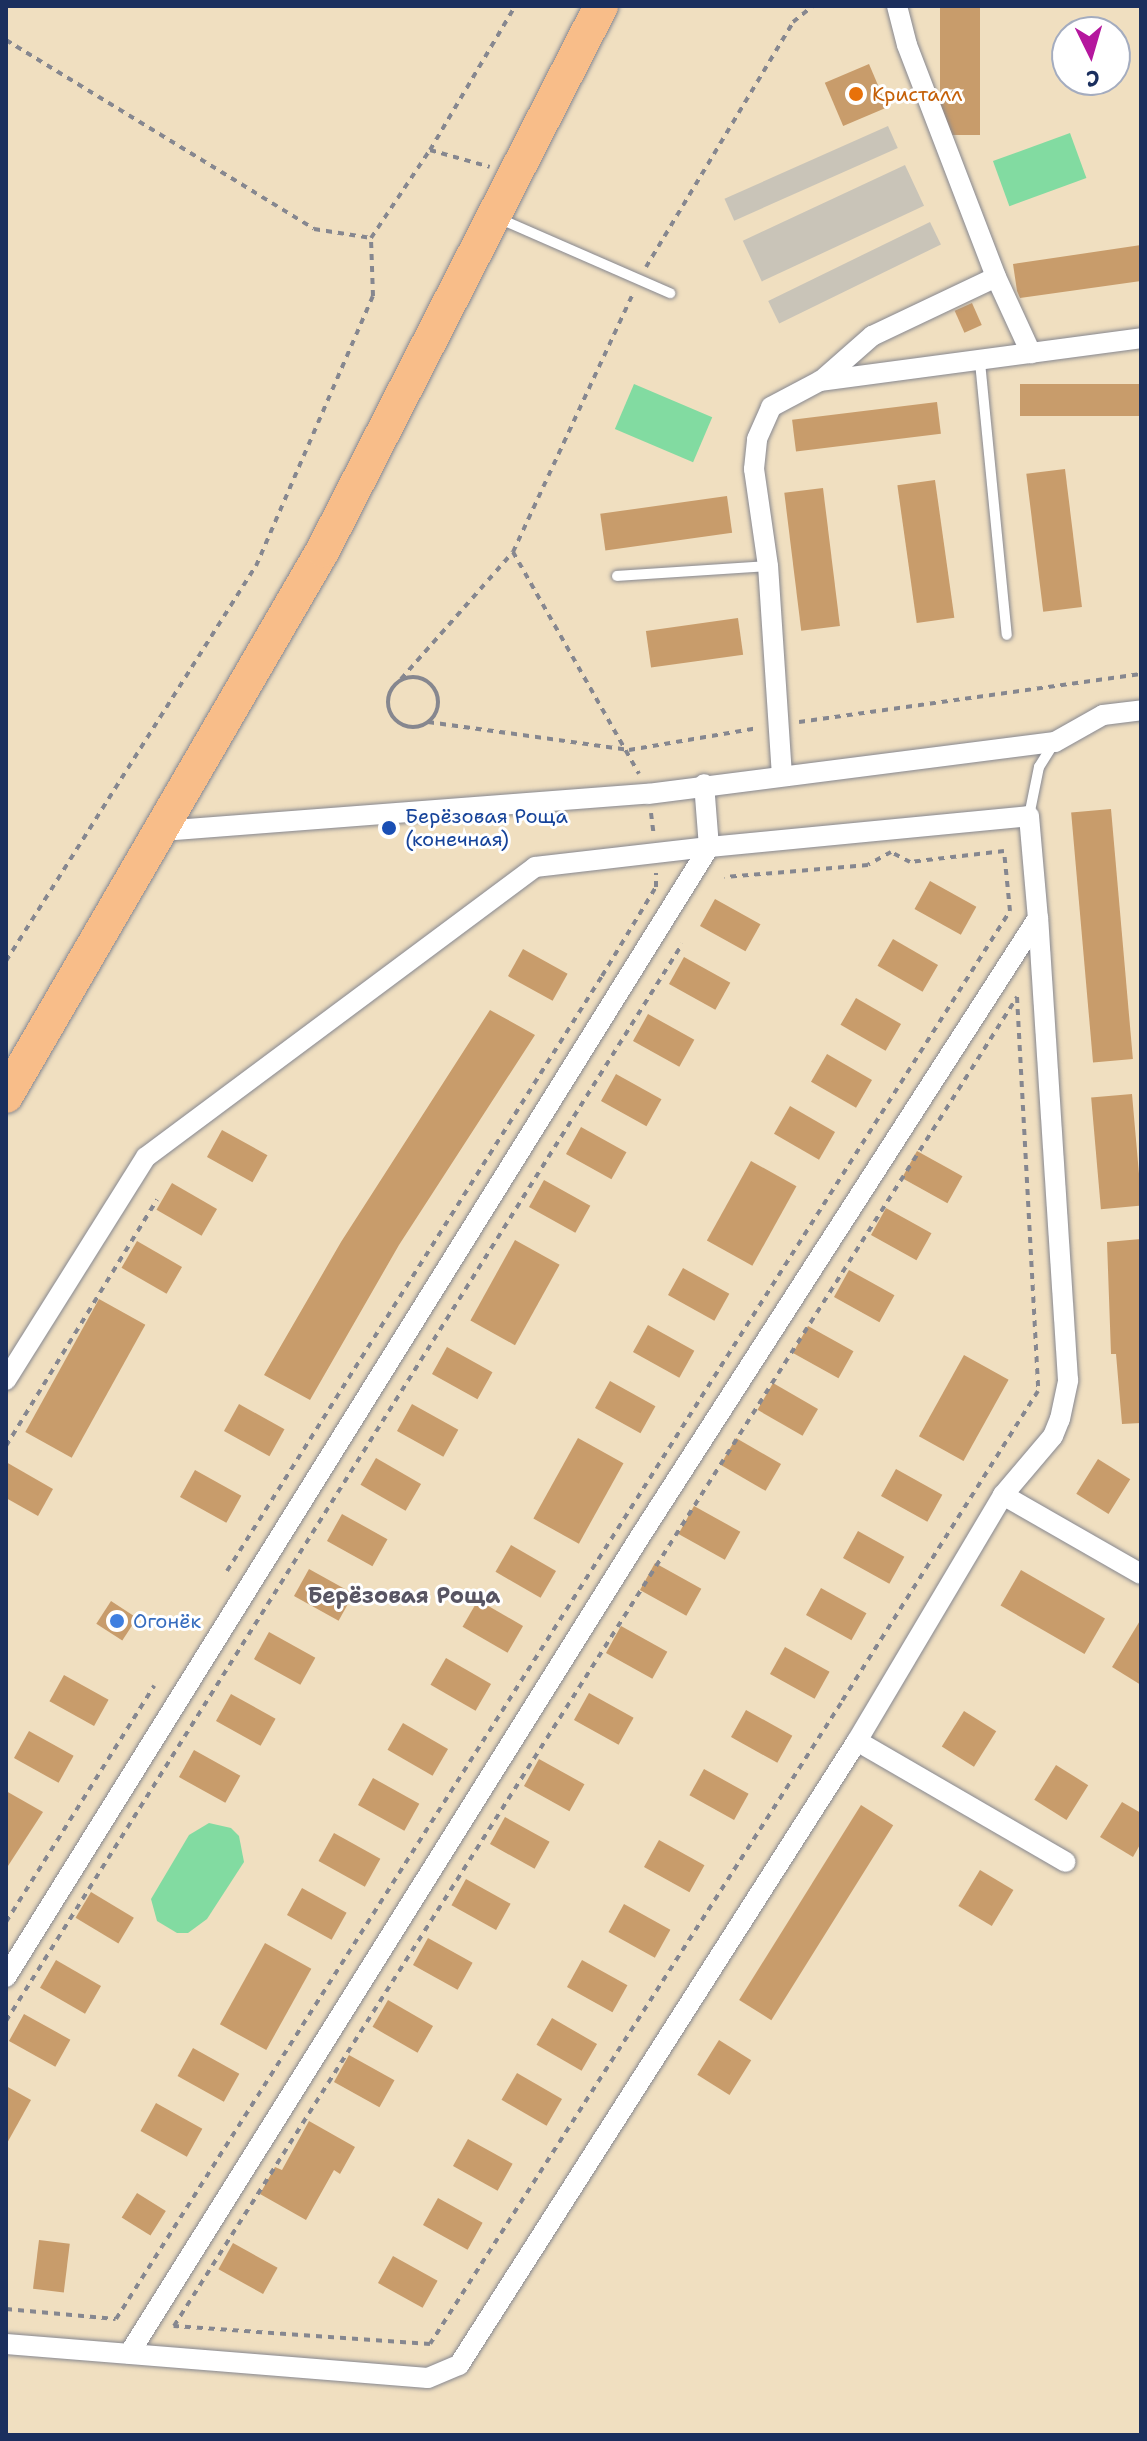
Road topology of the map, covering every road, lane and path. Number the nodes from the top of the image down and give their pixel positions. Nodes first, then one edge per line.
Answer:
1 (515, 6) edge
2 (601, 6) edge
3 (813, 6) edge
4 (897, 6) edge
5 (6, 40) edge
6 (430, 150) junction
7 (516, 173) junction
8 (497, 217) junction
9 (371, 238) junction
10 (996, 277) junction
11 (638, 281) junction
12 (670, 293) dead end
13 (1141, 338) edge
14 (1031, 353) junction
15 (980, 362) junction
16 (820, 381) junction
17 (513, 552) junction
18 (768, 566) junction
19 (617, 576) dead end
20 (1007, 635) dead end
21 (1141, 674) edge
22 (401, 679) junction
23 (1141, 710) edge
24 (428, 722) junction
25 (780, 725) junction
26 (1055, 742) junction
27 (629, 750) junction
28 (782, 776) junction
29 (704, 784) junction
30 (648, 794) junction
31 (1029, 816) junction
32 (162, 831) junction
33 (709, 847) junction
34 (657, 853) junction
35 (724, 877) dead end
36 (1038, 918) junction
37 (682, 944) dead end
38 (6, 961) edge
39 (6, 1096) edge
40 (157, 1200) dead end
41 (6, 1380) edge
42 (6, 1446) edge
43 (1003, 1495) junction
44 (227, 1571) dead end
45 (1141, 1574) edge
46 (154, 1686) dead end
47 (857, 1741) junction
48 (1066, 1862) dead end
49 (6, 1922) edge
50 (6, 1977) edge
51 (6, 2021) edge
52 (282, 2153) joint
53 (6, 2309) edge
54 (6, 2344) edge
55 (129, 2354) junction

1 - 6 path
2 - 7 main road
3 - 11 path
4 - 10 street
5 - 9 path
6 - 7 path
6 - 9 path
7 - 8 main road
8 - 11 lane
8 - 32 main road
9 - 38 path
10 - 14 street
10 - 16 street
11 - 12 lane
11 - 17 path
13 - 14 street
14 - 15 street
15 - 16 street
15 - 20 lane
16 - 18 street
17 - 22 path
17 - 27 path
18 - 19 lane
18 - 25 street
21 - 25 path
22 - 24 path
22 - 24 path
23 - 26 street
24 - 27 path
25 - 27 path
25 - 28 street
26 - 28 street
26 - 31 lane
27 - 30 path
28 - 29 street
29 - 30 street
29 - 33 street
30 - 32 street
30 - 34 path
31 - 33 street
31 - 36 street
32 - 39 main road
33 - 34 street
33 - 50 street
34 - 41 street
34 - 44 path
35 - 53 path
36 - 43 street
36 - 55 street
37 - 51 path
40 - 42 path
43 - 45 street
43 - 47 street
46 - 49 path
47 - 48 street
47 - 55 street
52 - 52 path
54 - 55 street

